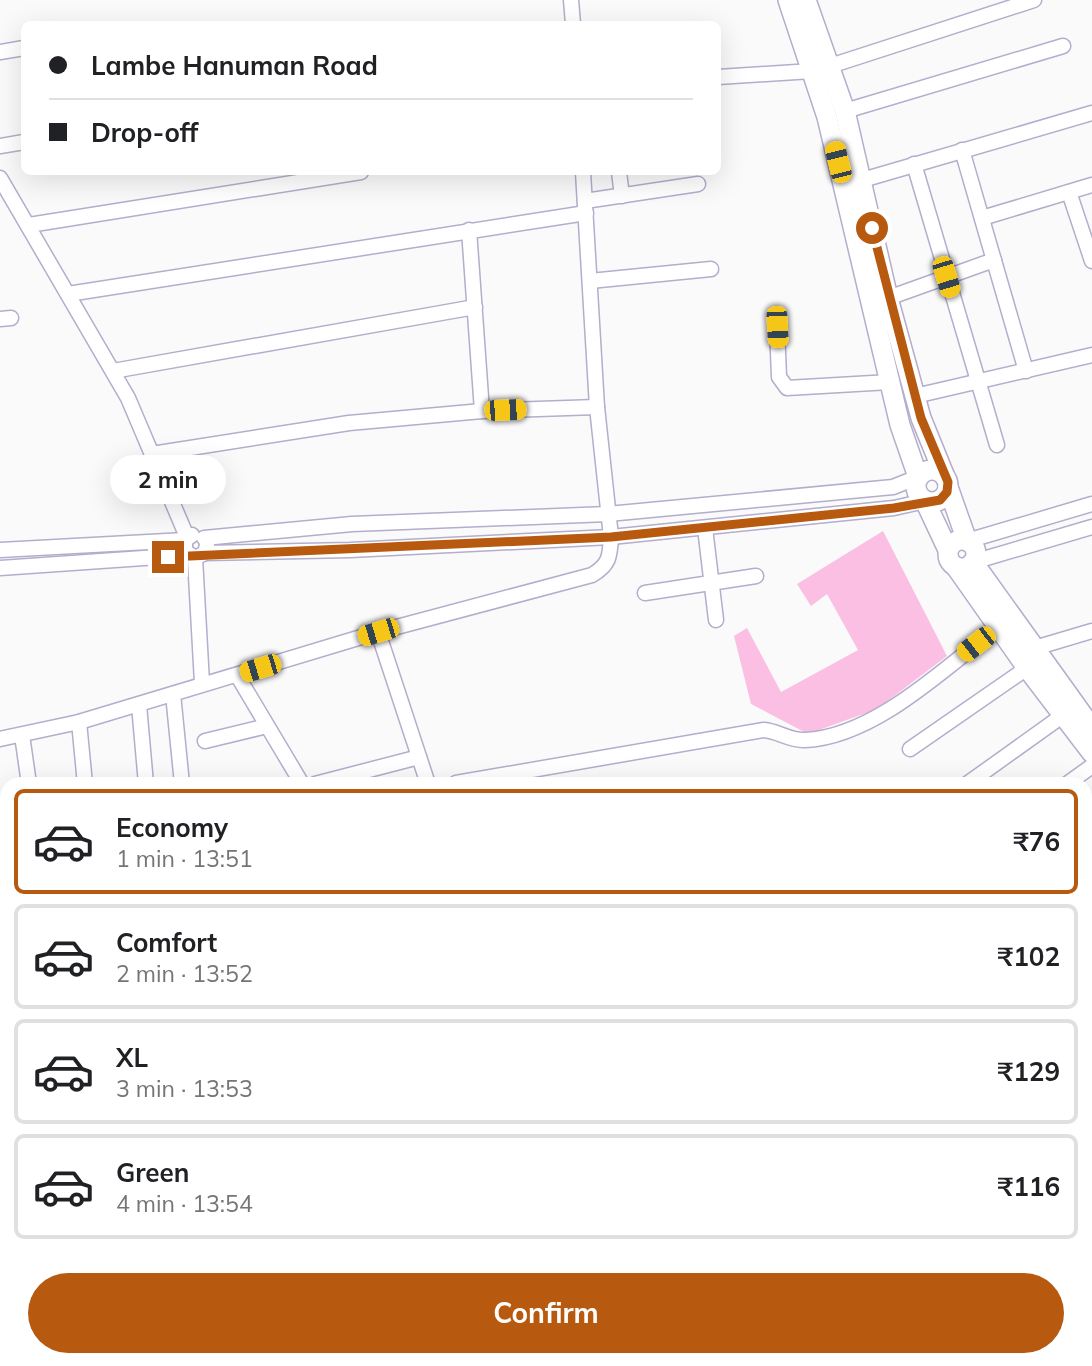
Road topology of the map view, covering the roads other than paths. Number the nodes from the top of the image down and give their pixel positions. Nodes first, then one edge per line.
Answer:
1 (571, 0) edge
2 (788, 0) edge
3 (806, 0) edge
4 (1034, 0) edge
5 (988, 7) edge
6 (573, 21) edge
7 (1063, 46) dead end
8 (21, 48) edge
9 (0, 52) edge
10 (821, 68) junction
11 (721, 77) edge
12 (1092, 113) edge
13 (836, 114) junction
14 (21, 142) edge
15 (0, 146) edge
16 (962, 150) junction
17 (914, 164) junction
18 (342, 175) edge
19 (583, 175) edge
20 (620, 175) edge
21 (0, 178) edge
22 (853, 183) junction
23 (698, 184) dead end
24 (1092, 185) edge
25 (1069, 192) junction
26 (622, 196) junction
27 (586, 207) junction
28 (982, 218) junction
29 (29, 225) junction
30 (470, 230) junction
31 (994, 260) junction
32 (1092, 261) edge
33 (711, 269) dead end
34 (946, 277) junction
35 (590, 281) junction
36 (68, 294) junction
37 (888, 298) junction
38 (475, 307) junction
39 (777, 327) dead end
40 (1092, 355) edge
41 (113, 371) junction
42 (1026, 371) junction
43 (890, 382) junction
44 (978, 382) junction
45 (915, 396) junction
46 (597, 407) junction
47 (482, 411) junction
48 (997, 445) dead end
49 (152, 454) junction
50 (918, 477) junction
51 (947, 482) junction
52 (925, 501) junction
53 (1092, 504) edge
54 (608, 514) junction
55 (1092, 527) edge
56 (705, 528) junction
57 (611, 537) junction
58 (967, 541) junction
59 (194, 547) junction
60 (0, 550) edge
61 (959, 559) junction
62 (0, 568) edge
63 (756, 576) dead end
64 (712, 583) junction
65 (645, 593) dead end
66 (716, 620) dead end
67 (998, 627) junction
68 (1092, 631) edge
69 (378, 632) junction
70 (1026, 657) junction
71 (236, 675) junction
72 (202, 683) junction
73 (173, 694) junction
74 (139, 705) junction
75 (1062, 716) junction
76 (79, 722) junction
77 (267, 726) junction
78 (1092, 728) edge
79 (22, 735) junction
80 (0, 738) edge
81 (205, 741) dead end
82 (910, 749) dead end
83 (1092, 752) edge
84 (419, 757) junction
85 (1092, 766) edge
86 (28, 777) edge
87 (84, 777) edge
88 (145, 777) edge
89 (181, 777) edge
90 (298, 777) edge
91 (342, 777) edge
92 (426, 777) edge
93 (491, 777) edge
94 (977, 777) edge
95 (1077, 777) edge

1 - 6 street
2 - 10 main road
3 - 10 main road
4 - 5 street
5 - 10 street
7 - 13 street
8 - 9 street
10 - 11 street
10 - 13 main road
12 - 16 street
13 - 22 main road
14 - 15 street
16 - 17 street
16 - 28 street
17 - 22 street
17 - 34 street
18 - 29 street
19 - 27 street
20 - 26 street
21 - 29 street
22 - 37 main road
22 - 43 main road
23 - 26 street
24 - 25 street
25 - 28 street
25 - 32 street
26 - 27 street
27 - 30 street
27 - 35 street
28 - 31 street
29 - 36 street
30 - 36 street
30 - 38 street
31 - 34 street
31 - 42 street
33 - 35 street
34 - 37 street
34 - 44 street
35 - 46 street
36 - 41 street
37 - 45 main road
38 - 41 street
38 - 47 street
39 - 43 street
40 - 42 street
41 - 49 street
42 - 44 street
43 - 50 main road
44 - 45 street
44 - 48 street
45 - 51 main road
46 - 47 street
46 - 54 street
47 - 49 street
49 - 59 street
50 - 51 main road
50 - 52 main road
50 - 54 street
51 - 52 main road
51 - 58 main road
52 - 56 street
52 - 61 main road
53 - 58 street
54 - 57 street
54 - 59 street
55 - 61 street
56 - 57 street
56 - 64 street
57 - 59 street
57 - 69 street
58 - 61 main road
59 - 60 street
59 - 62 street
59 - 72 street
61 - 67 main road
61 - 70 main road
63 - 64 street
64 - 65 street
64 - 66 street
67 - 70 main road
67 - 93 street
68 - 70 street
69 - 71 street
69 - 84 street
70 - 75 main road
70 - 78 main road
70 - 82 street
71 - 72 street
71 - 77 street
72 - 73 street
73 - 74 street
73 - 89 street
74 - 76 street
74 - 88 street
75 - 83 main road
75 - 94 street
76 - 79 street
76 - 87 street
77 - 81 street
77 - 90 street
79 - 80 street
79 - 86 street
84 - 91 street
84 - 92 street
85 - 95 street

